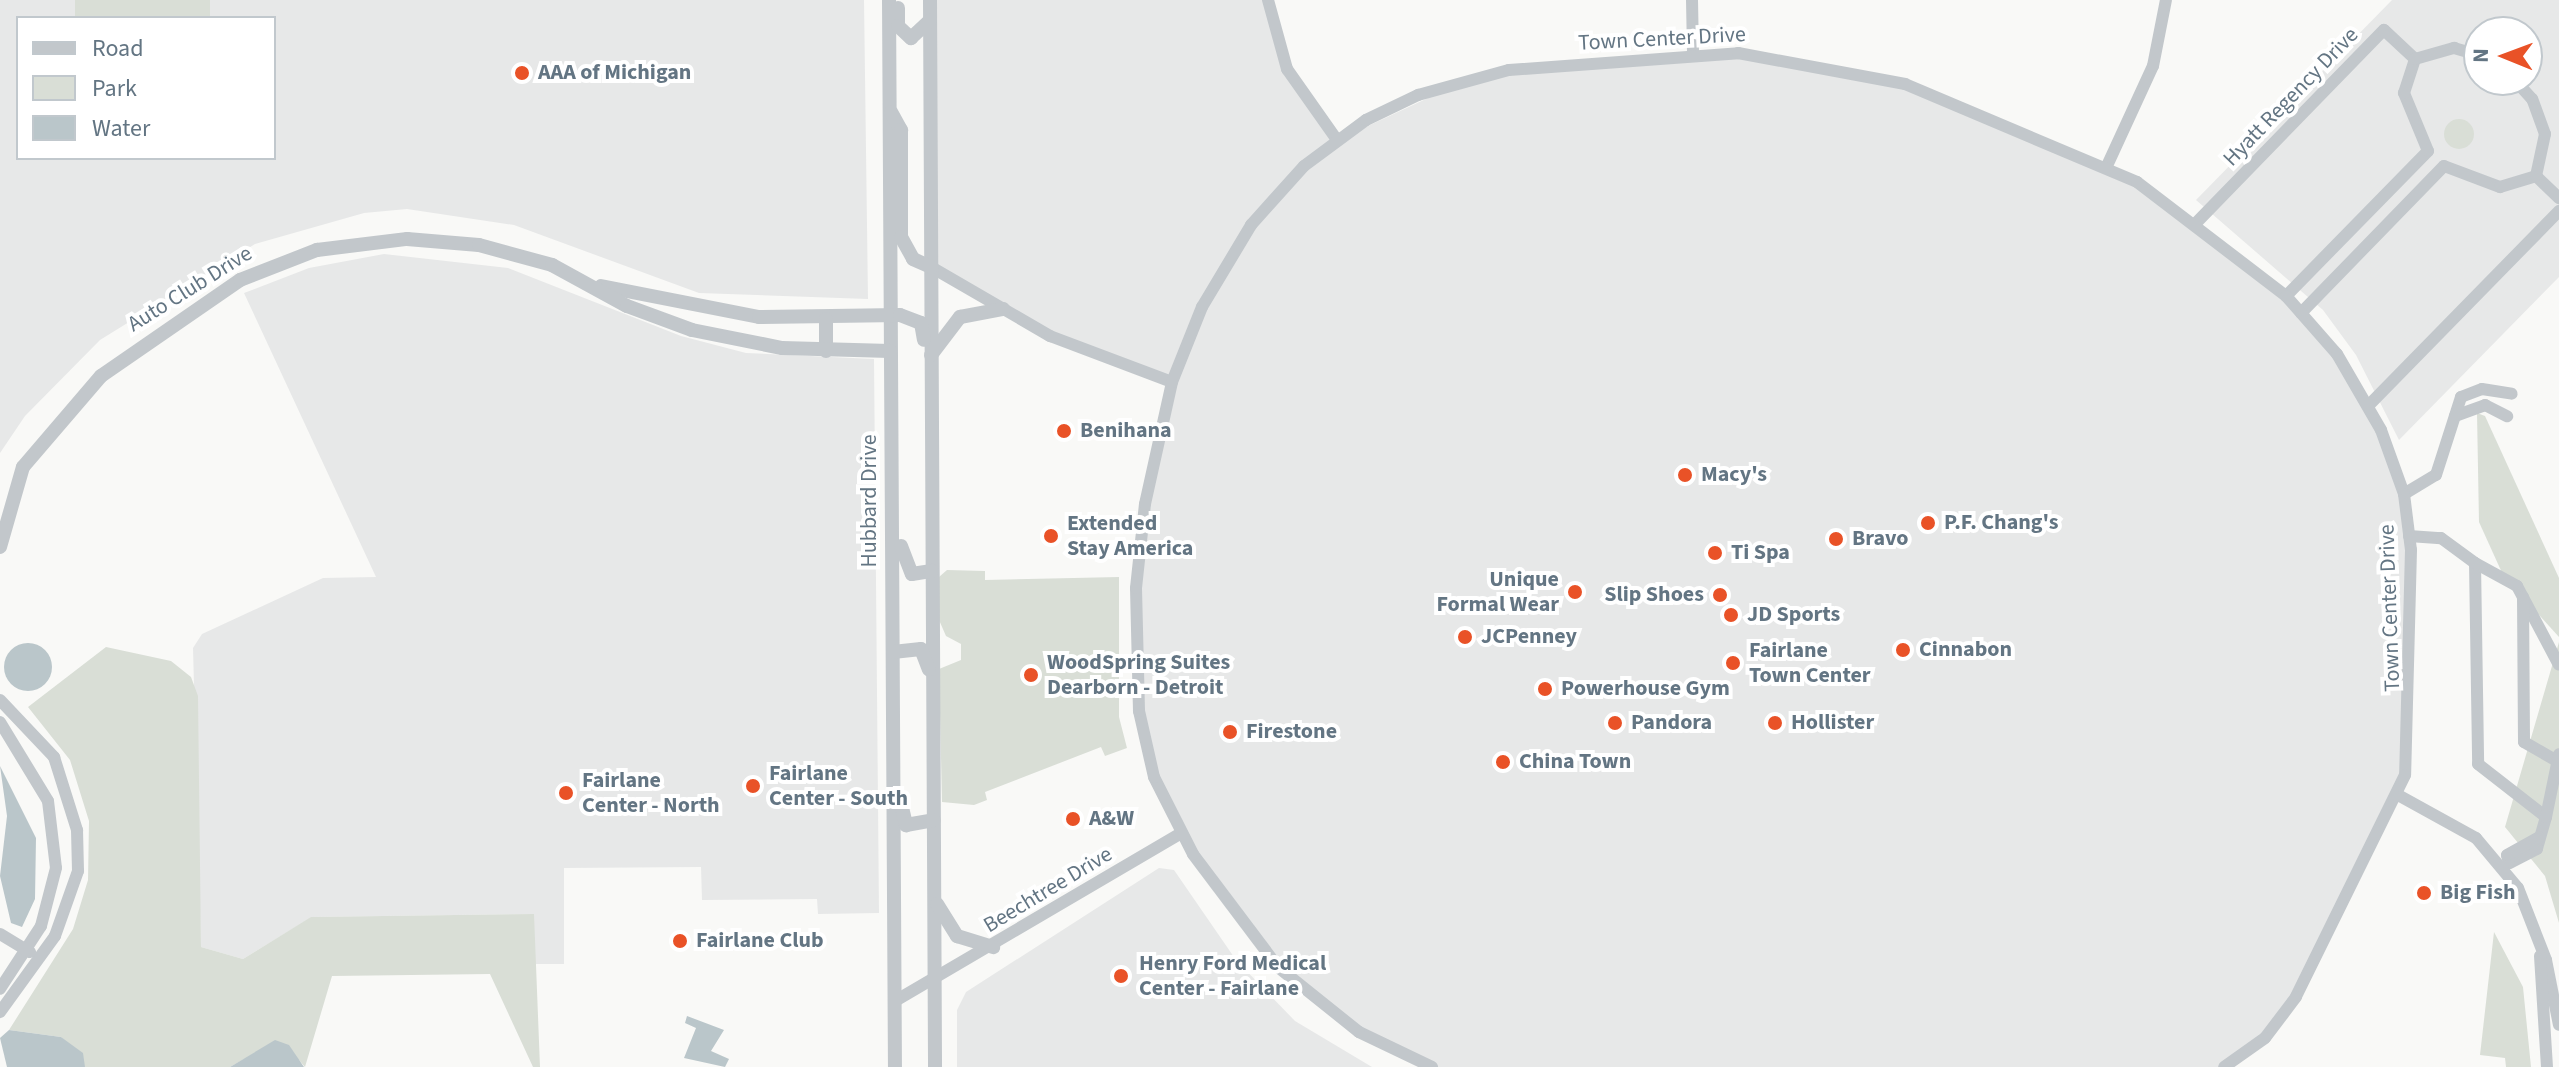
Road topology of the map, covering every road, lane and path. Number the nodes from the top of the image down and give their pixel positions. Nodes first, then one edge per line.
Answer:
1 (889, 0) edge
2 (898, 0) edge
3 (930, 0) edge
4 (1268, 0) edge
5 (1692, 0) edge
6 (2166, 0) edge
7 (930, 19) junction
8 (2463, 51) edge
9 (1693, 53) junction
10 (2415, 59) junction
11 (2529, 96) edge
12 (889, 109) junction
13 (1337, 140) junction
14 (2428, 151) junction
15 (2444, 166) junction
16 (2106, 168) junction
17 (2536, 176) junction
18 (2559, 198) edge
19 (2559, 211) edge
20 (2197, 222) junction
21 (2357, 223) junction
22 (2373, 239) junction
23 (931, 267) junction
24 (601, 286) junction
25 (2286, 296) junction
26 (703, 309) junction
27 (1003, 309) junction
28 (2301, 313) junction
29 (759, 317) junction
30 (890, 318) junction
31 (826, 319) junction
32 (696, 331) junction
33 (733, 340) junction
34 (826, 351) junction
35 (890, 351) junction
36 (931, 355) junction
37 (1172, 382) junction
38 (2512, 394) dead end
39 (2369, 405) junction
40 (2455, 416) junction
41 (2507, 416) dead end
42 (892, 443) junction
43 (932, 471) junction
44 (2404, 494) junction
45 (2409, 536) junction
46 (0, 547) edge
47 (2475, 563) junction
48 (932, 571) junction
49 (2523, 597) junction
50 (893, 652) junction
51 (2559, 665) edge
52 (0, 700) edge
53 (893, 720) junction
54 (0, 722) edge
55 (935, 726) junction
56 (2558, 758) edge
57 (69, 794) junction
58 (2398, 795) junction
59 (48, 801) junction
60 (2546, 817) junction
61 (934, 820) junction
62 (1180, 834) junction
63 (2506, 866) junction
64 (935, 896) junction
65 (0, 934) edge
66 (2539, 941) junction
67 (993, 947) junction
68 (25, 951) junction
69 (41, 955) junction
70 (935, 978) junction
71 (0, 989) edge
72 (895, 1001) junction
73 (0, 1012) edge
74 (2559, 1025) edge
75 (895, 1067) edge
76 (935, 1067) edge
77 (1432, 1067) edge
78 (2224, 1067) edge
79 (2547, 1067) edge

1 - 12 street, Hubbard Drive
2 - 7 street
3 - 7 street
4 - 13 street
5 - 9 street
6 - 16 street
7 - 23 street
8 - 10 street
9 - 13 street, Town Center Drive
9 - 16 street, Town Center Drive
10 - 14 street
10 - 20 street, Hyatt Regency Drive
11 - 17 street
12 - 23 street
12 - 30 street, Hubbard Drive
13 - 37 street, Town Center Drive
14 - 15 street
14 - 21 street
15 - 17 street
15 - 22 street
16 - 20 street, Town Center Drive
17 - 18 street
19 - 39 street
20 - 25 street, Town Center Drive
21 - 22 street
21 - 25 street
22 - 28 street
23 - 27 street
23 - 36 street
24 - 26 street, Auto Club Drive
24 - 32 street, Auto Club Drive
24 - 46 street, Auto Club Drive
25 - 28 street, Town Center Drive
26 - 29 street, Auto Club Drive
26 - 32 street
27 - 36 street
27 - 37 street
28 - 39 street, Town Center Drive
29 - 31 street, Auto Club Drive
29 - 33 street
30 - 31 street, Auto Club Drive
30 - 35 street, Hubbard Drive
30 - 43 street
31 - 34 street
32 - 33 street, Auto Club Drive
33 - 34 street, Auto Club Drive
34 - 35 street, Auto Club Drive
35 - 42 street, Hubbard Drive
36 - 43 street
37 - 62 street, Town Center Drive
38 - 40 street
39 - 44 street, Town Center Drive
40 - 41 street
40 - 44 street
42 - 48 street
42 - 50 street, Hubbard Drive
43 - 48 street
44 - 45 street, Town Center Drive
45 - 47 street
45 - 58 street, Town Center Drive
47 - 49 street
47 - 60 street
48 - 55 street
49 - 51 street
49 - 56 street
50 - 53 street, Hubbard Drive
50 - 55 street
52 - 57 street
53 - 61 street
53 - 72 street, Hubbard Drive
54 - 59 street
55 - 61 street
56 - 60 street
57 - 59 street
57 - 69 street
58 - 63 street
58 - 78 street, Town Center Drive
59 - 68 street
60 - 63 street
61 - 64 street
62 - 67 street, Beechtree Drive
62 - 77 street, Town Center Drive
63 - 66 street
64 - 67 street
64 - 70 street
65 - 68 street
66 - 74 street
66 - 79 street
67 - 70 street, Beechtree Drive
68 - 69 street
68 - 71 street
69 - 73 street
70 - 72 street
70 - 76 street
72 - 75 street, Hubbard Drive

